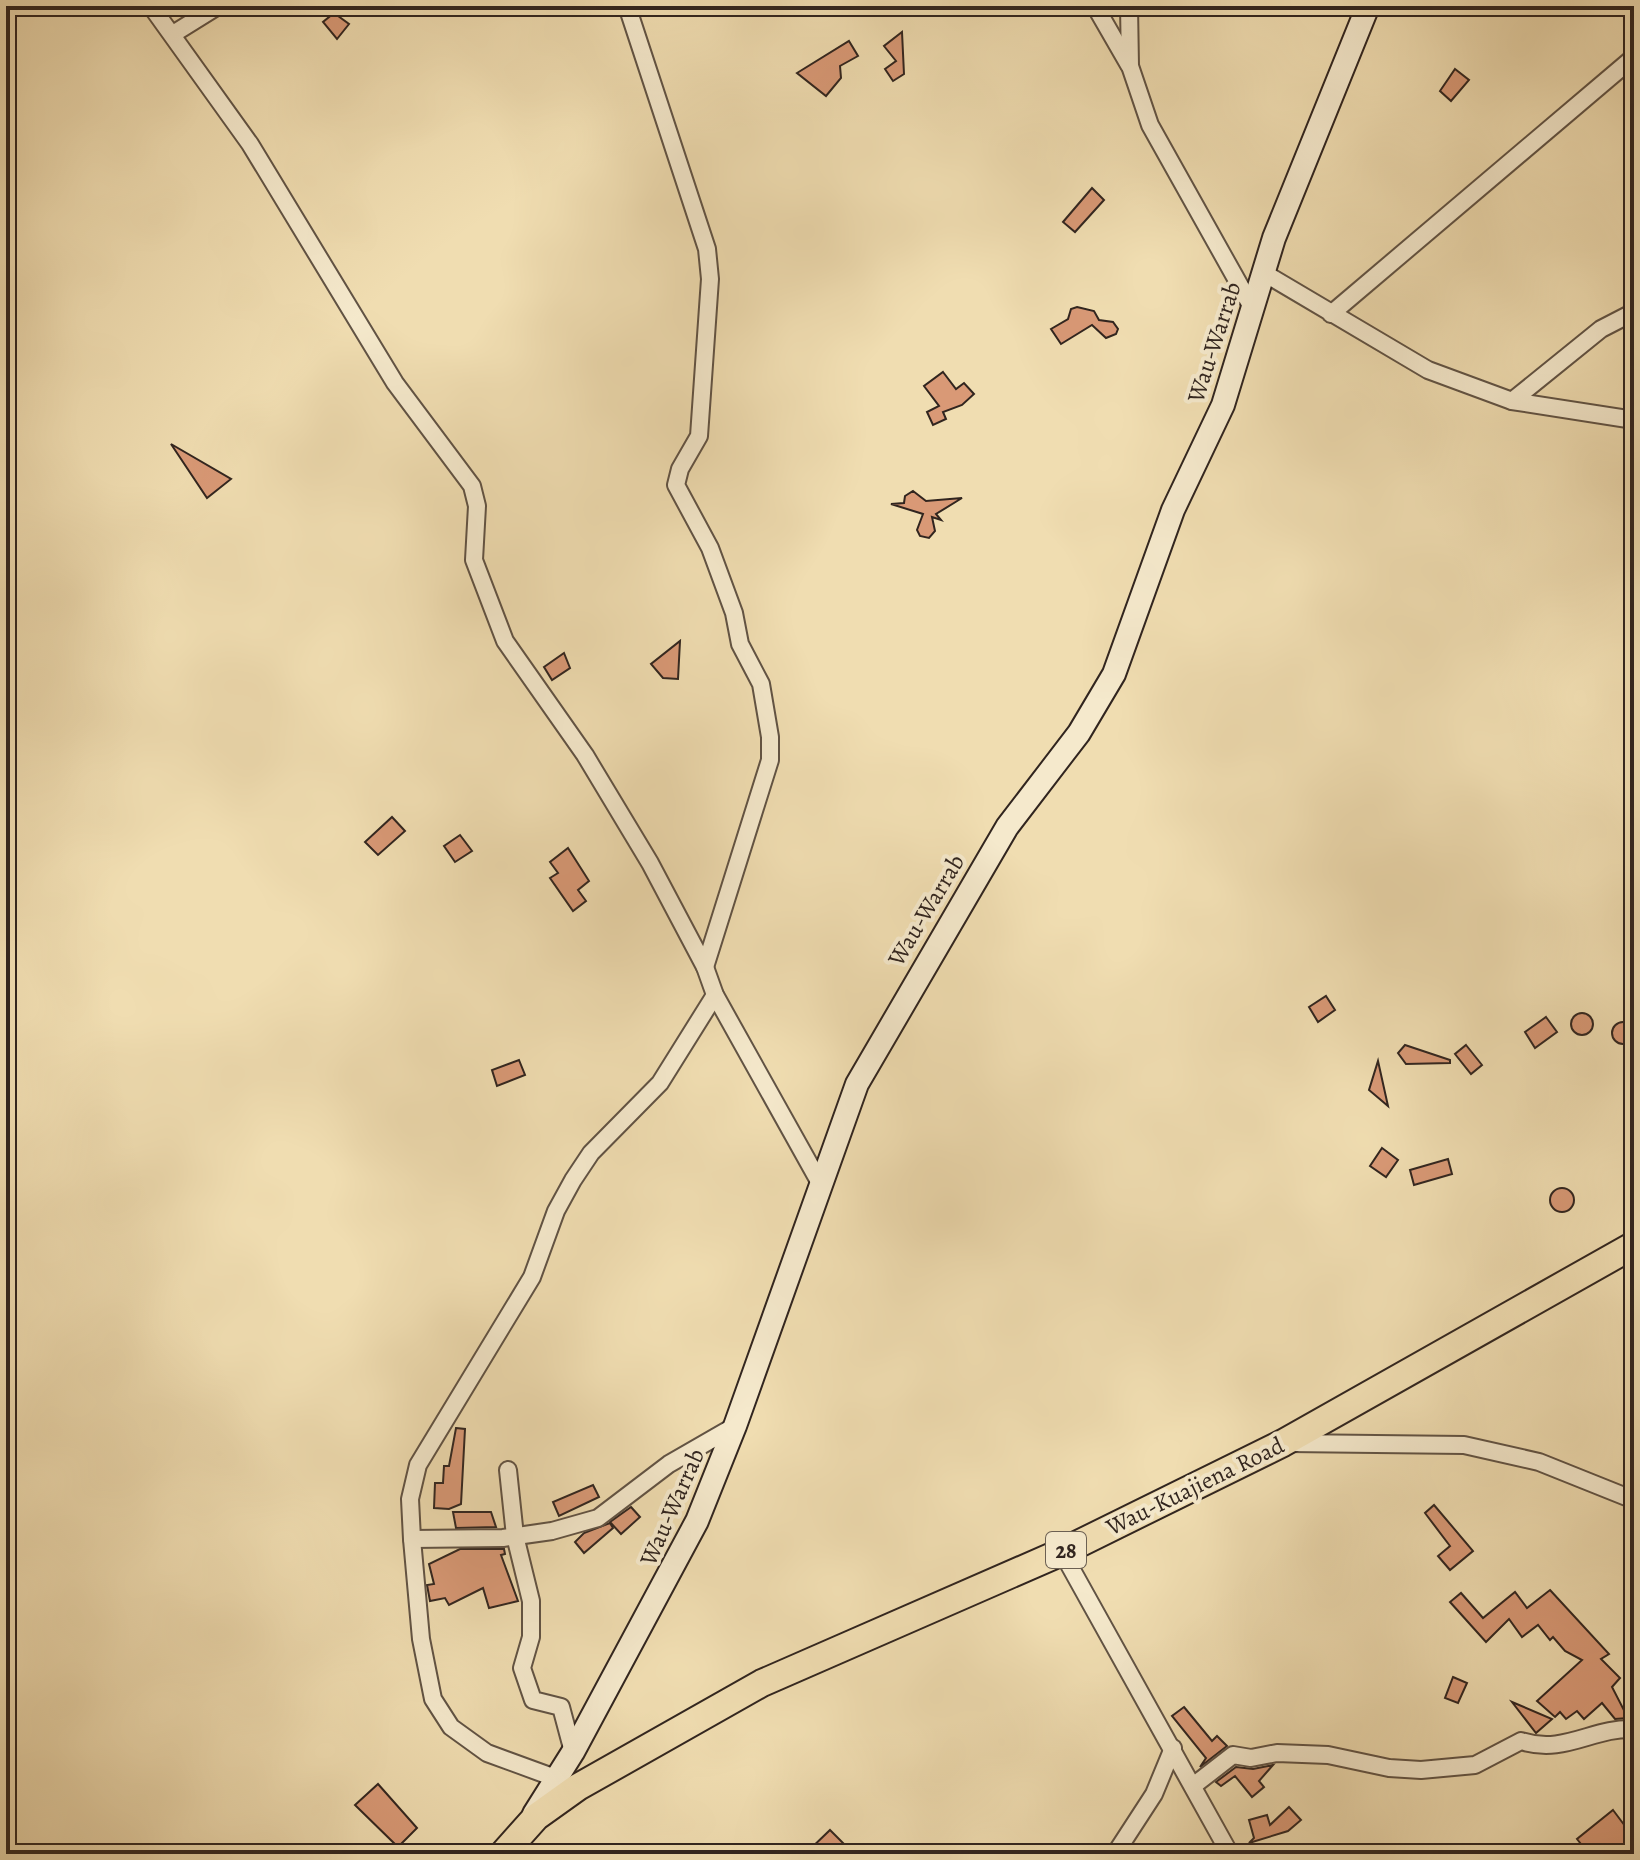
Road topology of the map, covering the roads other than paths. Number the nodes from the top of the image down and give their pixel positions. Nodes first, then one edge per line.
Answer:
1 (151, 6) edge
2 (218, 6) edge
3 (627, 6) edge
4 (1095, 6) edge
5 (1129, 6) edge
6 (1368, 6) edge
7 (173, 34) junction
8 (1634, 57) edge
9 (1130, 66) junction
10 (1264, 273) junction
11 (1253, 309) junction
12 (1634, 312) edge
13 (1331, 314) junction
14 (1512, 401) junction
15 (1634, 420) edge
16 (705, 967) junction
17 (715, 995) junction
18 (820, 1183) junction
19 (1634, 1245) edge
20 (735, 1426) junction
21 (1283, 1443) junction
22 (508, 1470) dead end
23 (1634, 1500) edge
24 (515, 1536) junction
25 (412, 1539) junction
26 (1062, 1552) junction
27 (1634, 1729) edge
28 (1173, 1748) junction
29 (573, 1752) junction
30 (558, 1779) junction
31 (1193, 1786) junction
32 (510, 1846) edge
33 (1115, 1854) edge
34 (1230, 1854) edge

1 - 7 street
2 - 7 street
3 - 16 street
4 - 9 street
5 - 9 street
6 - 10 main road, Wau-Warrab
7 - 16 street
8 - 13 street
9 - 11 street
10 - 11 main road, Wau-Warrab
10 - 13 street
11 - 18 main road, Wau-Warrab
12 - 14 street
13 - 14 street
14 - 15 street
16 - 17 street
17 - 18 street
17 - 25 street
18 - 20 main road, Wau-Warrab
19 - 21 main road, Wau-Kuajiena Road / 28
20 - 24 street
20 - 29 main road, Wau-Warrab
21 - 23 street
21 - 26 main road, Wau-Kuajiena Road / 28
22 - 24 street
24 - 25 street
24 - 29 street
25 - 30 street
26 - 28 street
26 - 32 main road, Wau-Kuajiena Road / 28
27 - 31 street
28 - 31 street
28 - 33 street
29 - 30 main road, Wau-Warrab
30 - 32 main road, Wau-Warrab
31 - 34 street

